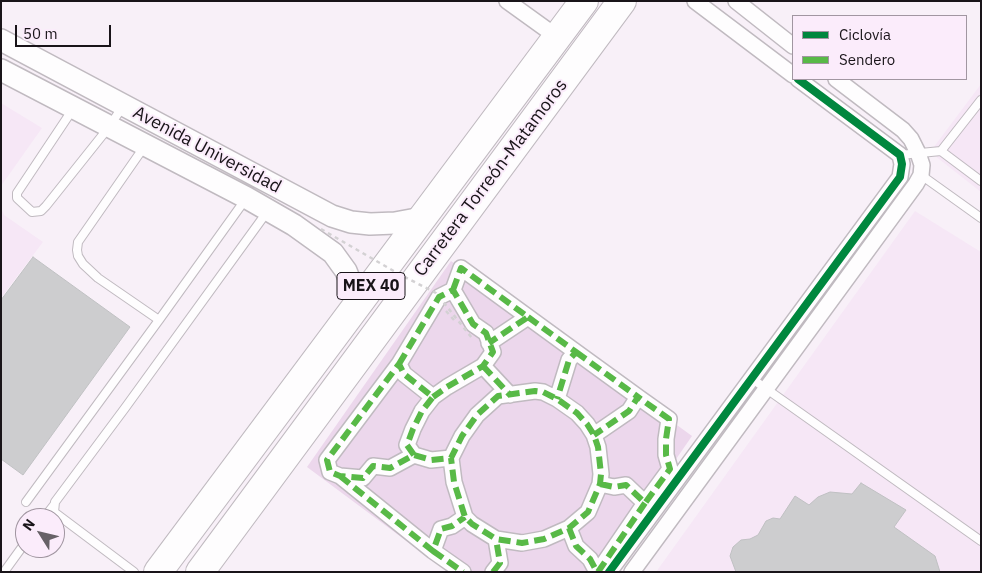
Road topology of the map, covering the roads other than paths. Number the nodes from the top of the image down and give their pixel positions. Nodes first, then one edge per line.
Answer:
1 (507, 1) edge
2 (622, 1) edge
3 (694, 1) edge
4 (736, 1) edge
5 (575, 4) edge
6 (557, 36) junction
7 (1, 40) edge
8 (792, 45) edge
9 (1, 70) edge
10 (792, 74) edge
11 (799, 80) edge
12 (837, 80) edge
13 (981, 100) edge
14 (123, 106) junction
15 (73, 109) junction
16 (109, 127) junction
17 (146, 146) junction
18 (941, 151) junction
19 (918, 153) junction
20 (900, 155) junction
21 (231, 162) junction
22 (921, 175) junction
23 (981, 181) edge
24 (218, 184) junction
25 (247, 198) junction
26 (268, 210) junction
27 (422, 218) junction
28 (981, 218) edge
29 (454, 290) junction
30 (356, 306) junction
31 (528, 317) junction
32 (159, 320) junction
33 (490, 343) junction
34 (576, 352) junction
35 (400, 364) junction
36 (483, 366) junction
37 (751, 378) junction
38 (765, 390) junction
39 (510, 395) junction
40 (433, 396) junction
41 (638, 397) junction
42 (557, 399) junction
43 (594, 436) junction
44 (414, 455) junction
45 (451, 458) junction
46 (340, 476) junction
47 (600, 484) junction
48 (664, 498) junction
49 (26, 502) dead end
50 (645, 503) junction
51 (54, 505) junction
52 (52, 508) edge
53 (678, 508) junction
54 (465, 517) junction
55 (569, 528) junction
56 (496, 539) junction
57 (981, 541) edge
58 (433, 550) junction
59 (15, 554) edge
60 (4, 567) edge
61 (134, 572) edge
62 (158, 572) edge
63 (200, 572) edge
64 (463, 572) edge
65 (493, 572) edge
66 (598, 572) edge
67 (609, 572) edge
68 (632, 572) edge

1 - 6 street
2 - 63 highway, Carretera Torreón-Matamoros / MEX 40
3 - 10 street
4 - 8 street
5 - 6 highway, MEX 40
6 - 27 highway, MEX 40
7 - 14 main road, Avenida Universidad
9 - 15 main road, Avenida Universidad
11 - 20 street
12 - 19 street
13 - 18 lane
14 - 16 lane
14 - 21 main road, Avenida Universidad
15 - 16 main road, Avenida Universidad
15 - 16 lane
16 - 17 main road, Avenida Universidad
17 - 24 main road, Avenida Universidad
17 - 32 lane
18 - 19 lane
18 - 23 lane
19 - 20 lane
19 - 22 street
20 - 37 street
21 - 24 main road
21 - 27 main road, Avenida Universidad
22 - 28 lane
22 - 38 street
24 - 25 main road, Avenida Universidad
25 - 26 main road, Avenida Universidad
25 - 32 lane
26 - 30 main road, Avenida Universidad
26 - 51 lane
27 - 30 highway, MEX 40
29 - 31 street
29 - 33 street
29 - 35 street
30 - 62 highway, MEX 40
31 - 33 street
31 - 34 street
32 - 49 lane
33 - 36 street
34 - 41 street
34 - 42 street
35 - 40 street
35 - 46 street
36 - 39 street
36 - 40 street
37 - 38 lane
37 - 48 street
38 - 53 street
38 - 57 lane
39 - 42 street
39 - 45 street
40 - 44 street
41 - 43 street
41 - 50 street
42 - 43 street
43 - 47 street
44 - 45 street
44 - 46 street
45 - 54 street
46 - 58 street
47 - 50 street
47 - 55 street
48 - 53 street
48 - 67 street
50 - 66 street
51 - 52 lane
51 - 61 lane
53 - 68 street
54 - 56 street
54 - 58 street
55 - 56 street
55 - 66 street
56 - 65 street
58 - 64 street
59 - 60 lane

